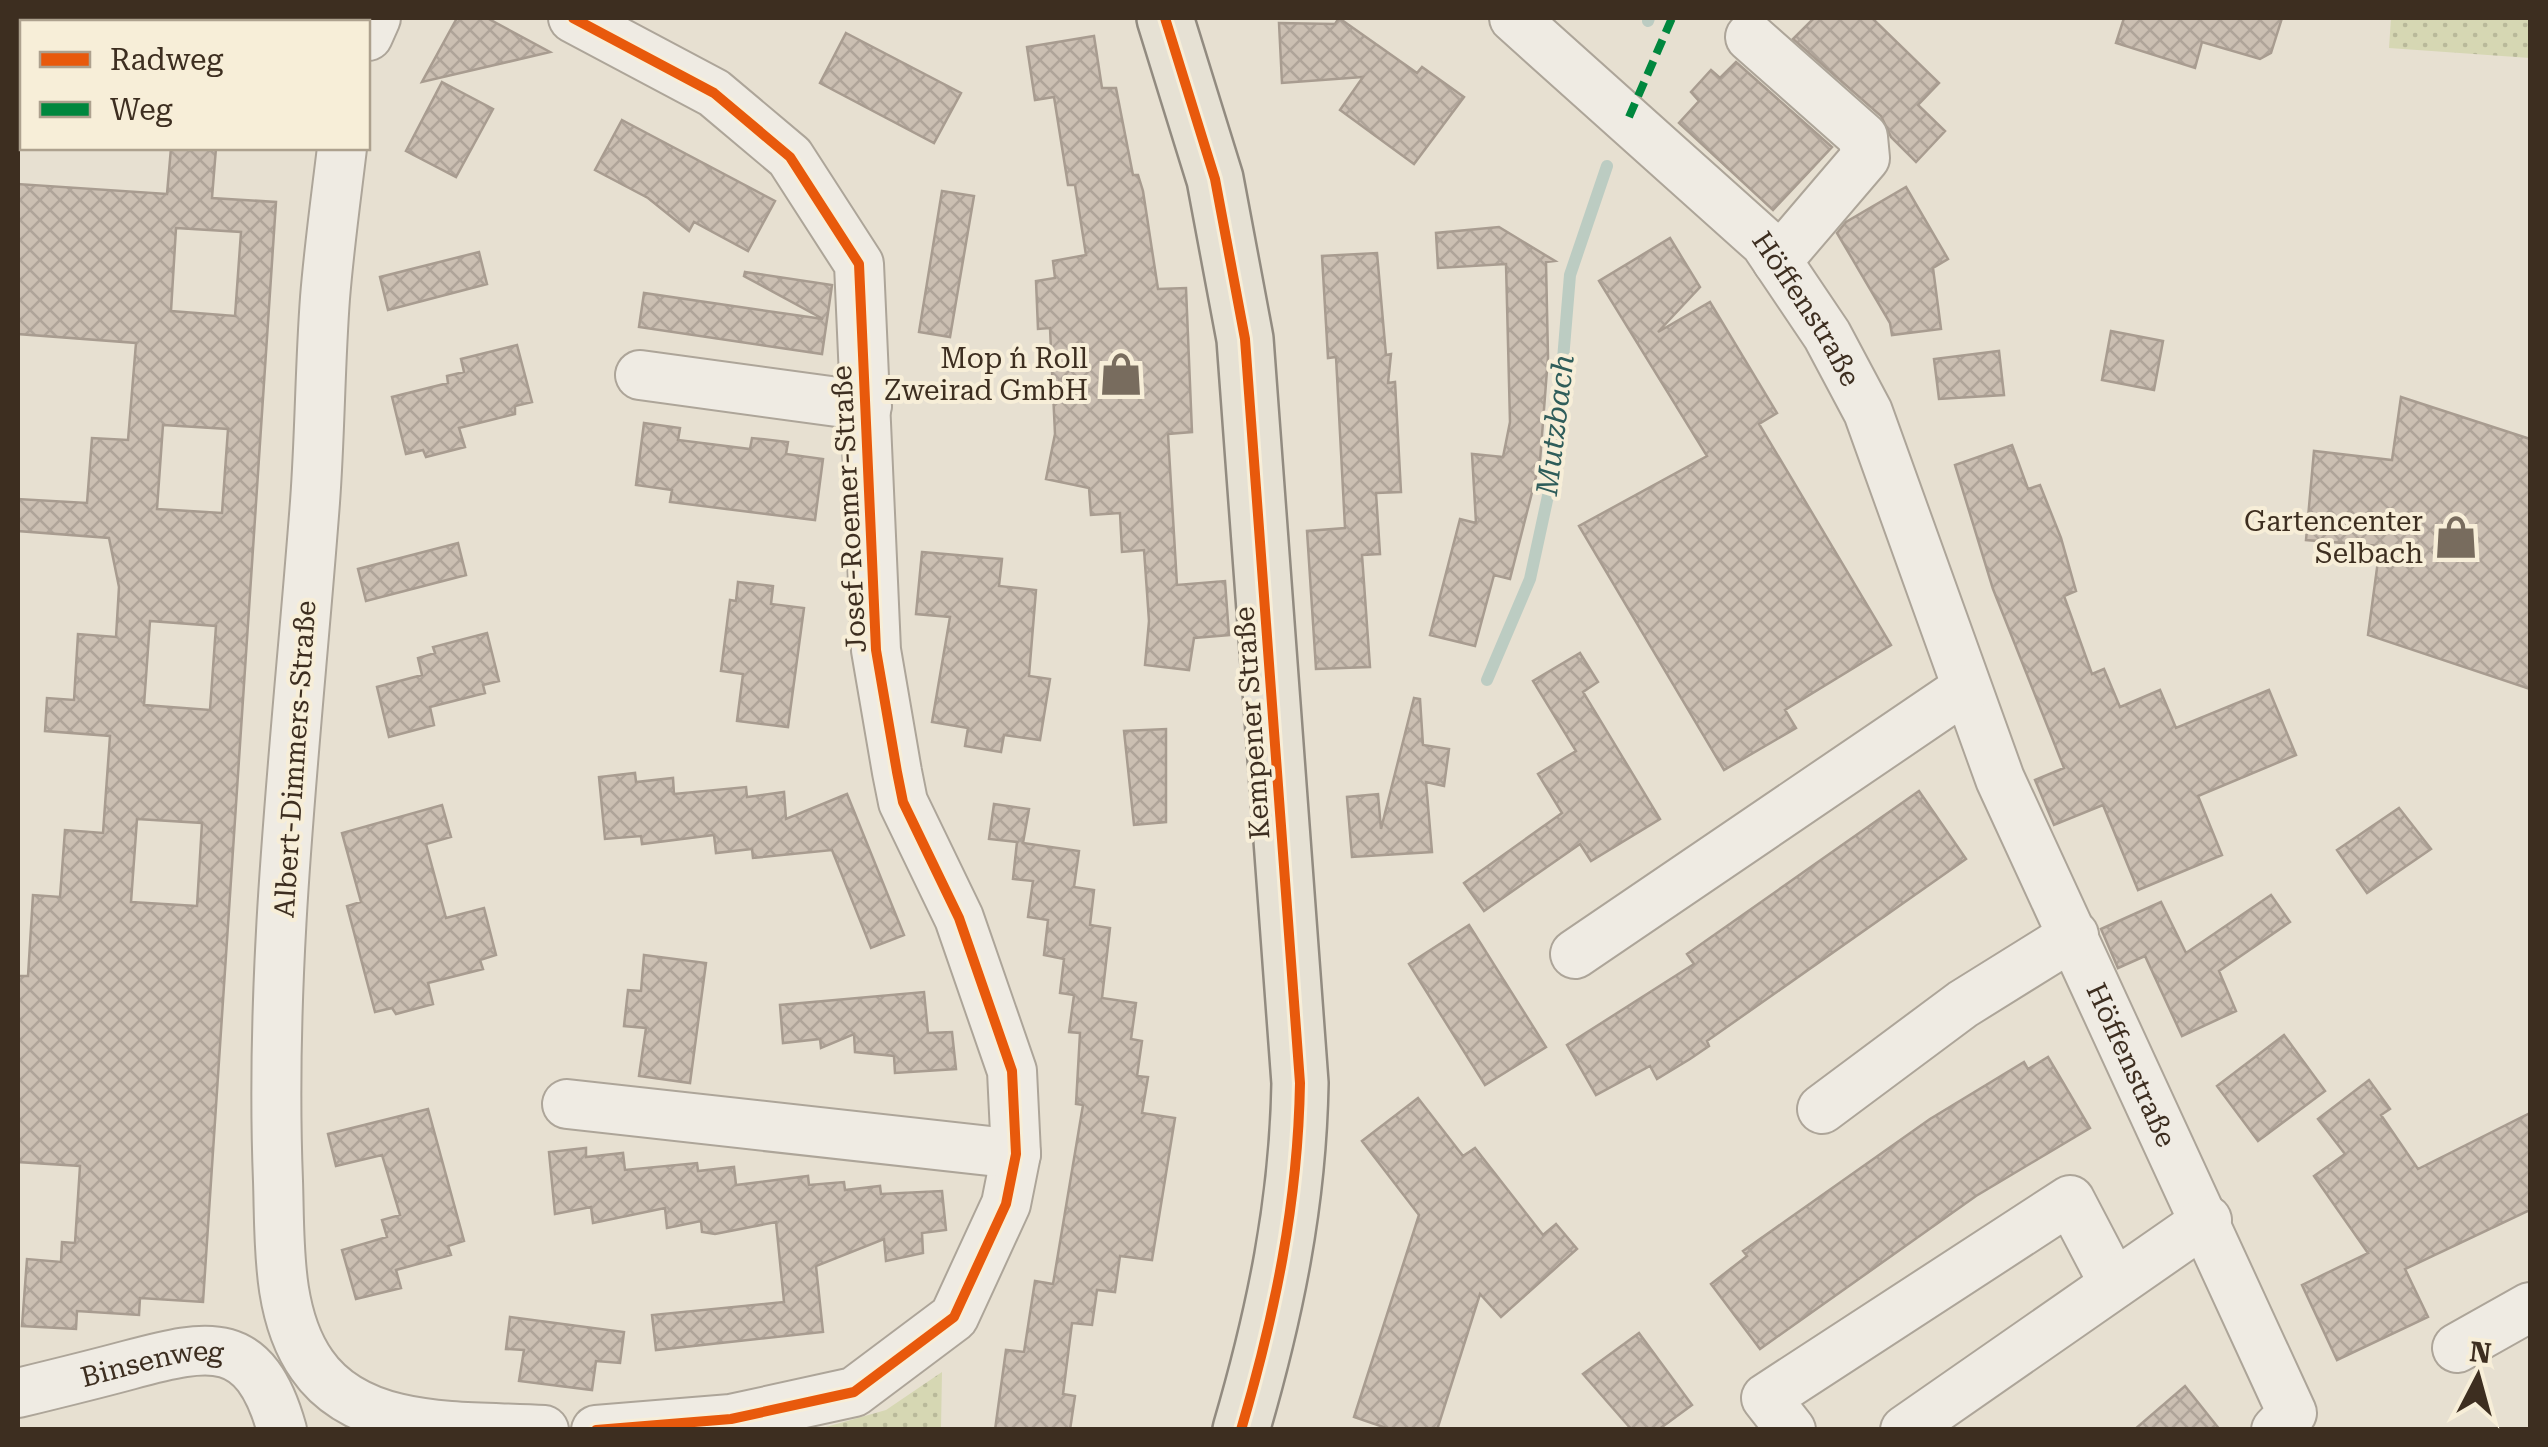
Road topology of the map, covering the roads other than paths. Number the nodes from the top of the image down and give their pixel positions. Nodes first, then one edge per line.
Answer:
1 (573, 18) edge
2 (1164, 18) edge
3 (1514, 18) edge
4 (1750, 36) dead end
5 (342, 150) edge
6 (1777, 260) junction
7 (640, 375) dead end
8 (866, 406) junction
9 (1965, 689) junction
10 (2074, 935) junction
11 (1575, 954) dead end
12 (567, 1104) dead end
13 (1822, 1109) dead end
14 (1016, 1154) junction
15 (2207, 1220) junction
16 (2114, 1284) junction
17 (2530, 1308) edge
18 (2457, 1348) dead end
19 (18, 1393) edge
20 (277, 1410) edge
21 (2284, 1421) edge
22 (544, 1430) edge
23 (596, 1430) edge
24 (1241, 1430) edge
25 (1791, 1430) edge
26 (1905, 1430) edge

1 - 8 street, Josef-Roemer-Straße
2 - 24 main road, Kempener Straße
3 - 6 street, Höffenstraße
4 - 6 street
5 - 22 street, Albert-Dimmers-Straße
6 - 9 street, Höffenstraße
7 - 8 street
8 - 14 street, Josef-Roemer-Straße
9 - 10 street, Höffenstraße
9 - 11 street
10 - 13 street
10 - 15 street, Höffenstraße
12 - 14 street
14 - 23 street, Josef-Roemer-Straße
15 - 16 street
15 - 21 street, Höffenstraße
16 - 25 street
16 - 26 street
17 - 18 street
19 - 20 street, Binsenweg

